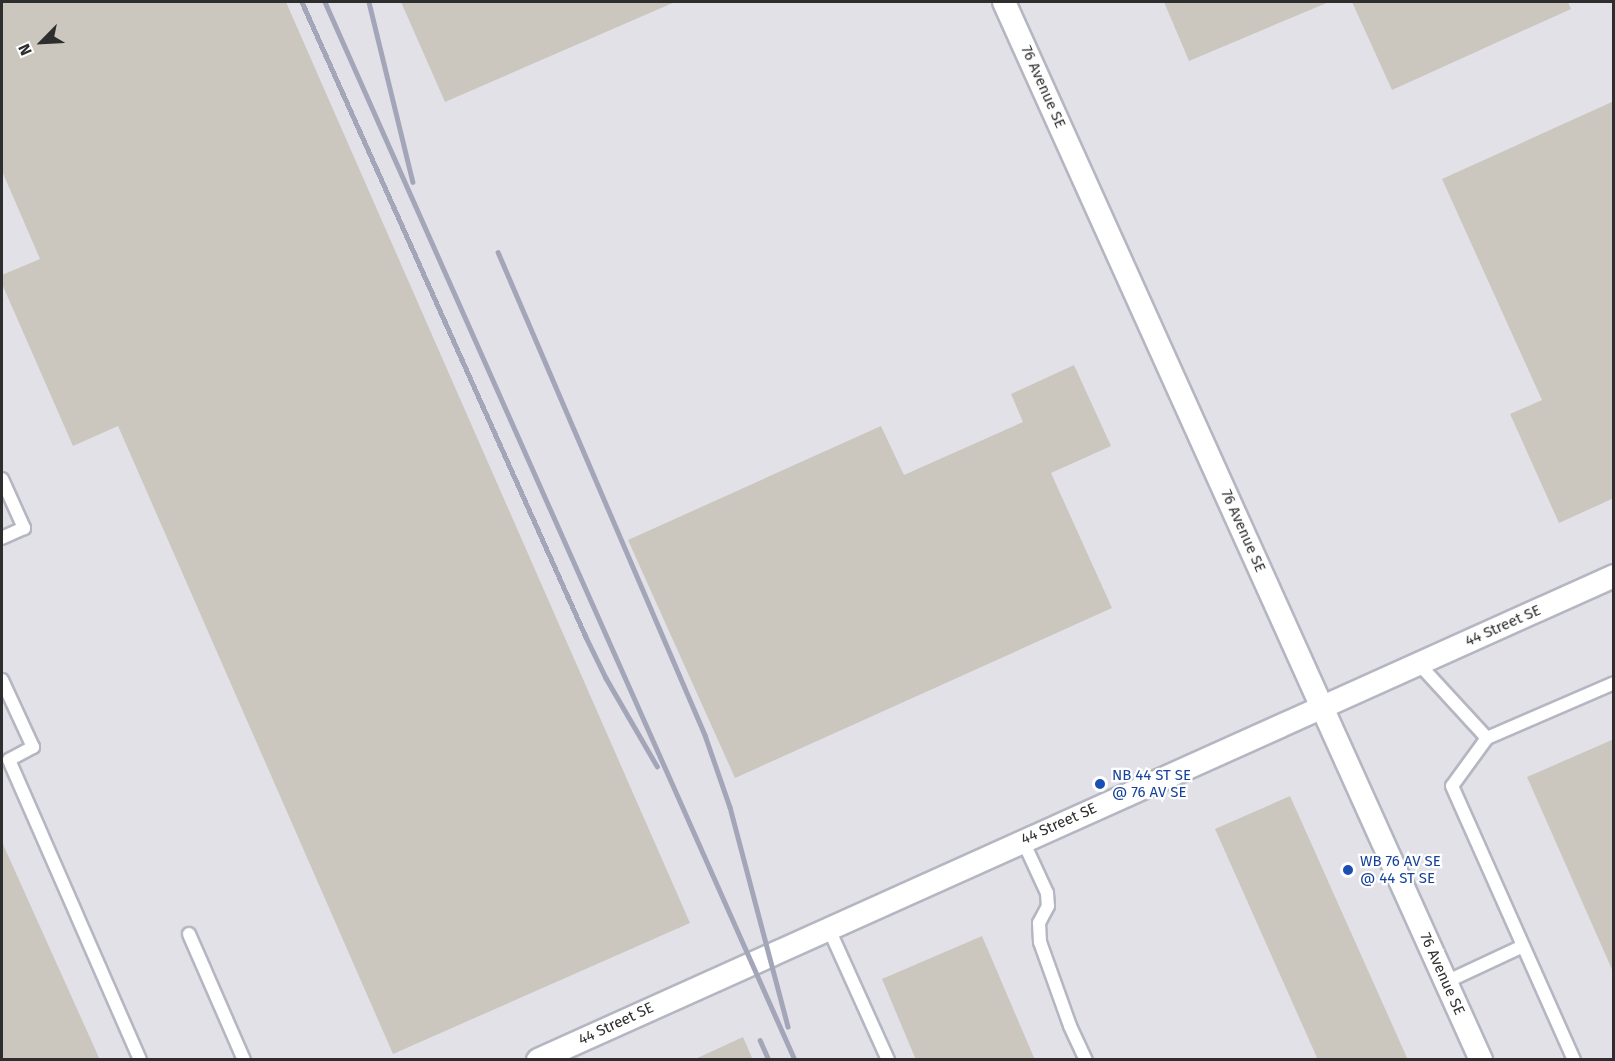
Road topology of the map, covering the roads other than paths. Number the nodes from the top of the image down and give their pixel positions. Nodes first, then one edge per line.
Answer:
1 (1004, 2) edge
2 (2, 478) edge
3 (2, 538) edge
4 (1614, 576) edge
5 (1418, 663) junction
6 (2, 680) edge
7 (1614, 683) edge
8 (1322, 706) junction
9 (1487, 738) junction
10 (1023, 840) junction
11 (828, 927) junction
12 (189, 934) dead end
13 (1523, 946) junction
14 (1446, 982) junction
15 (140, 1059) edge
16 (244, 1059) edge
17 (538, 1059) edge
18 (888, 1059) edge
19 (1086, 1059) edge
20 (1481, 1059) edge
21 (1574, 1059) edge

1 - 8 street, 76 Avenue SE
2 - 3 lane
4 - 5 street, 44 Street SE
5 - 8 street, 44 Street SE
5 - 9 lane
6 - 15 lane
7 - 9 lane
8 - 10 street, 44 Street SE
8 - 14 street, 76 Avenue SE
9 - 13 lane
10 - 11 street, 44 Street SE
10 - 19 lane
11 - 17 street, 44 Street SE
11 - 18 lane
12 - 16 lane
13 - 14 lane
13 - 21 lane
14 - 20 street, 76 Avenue SE

